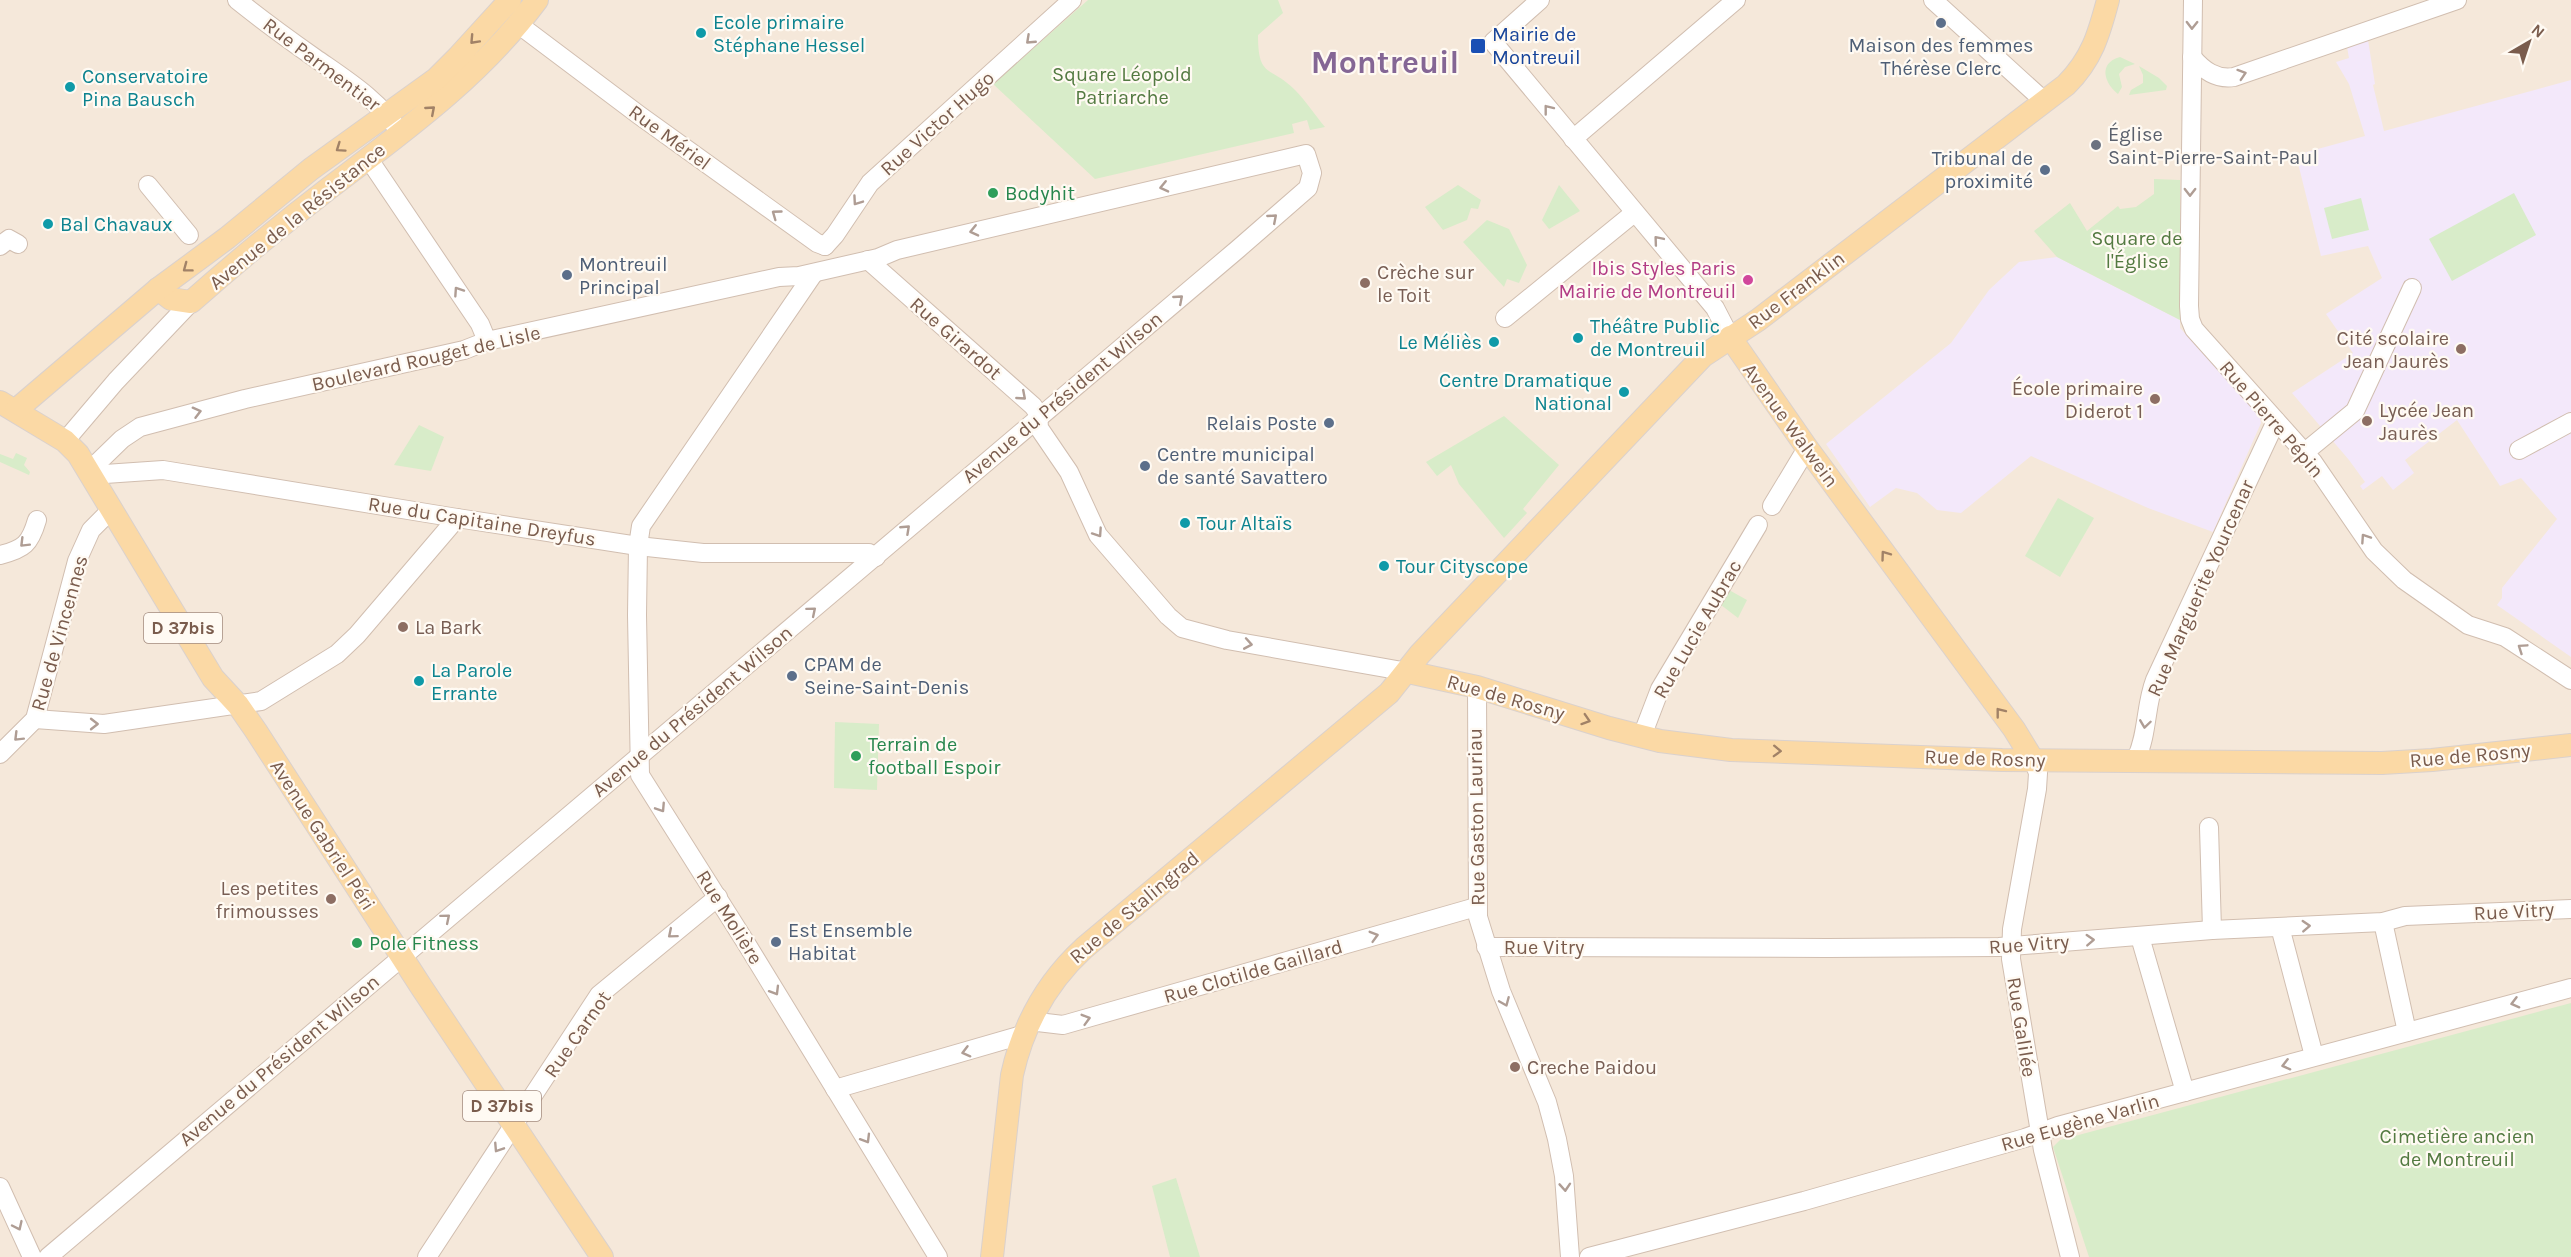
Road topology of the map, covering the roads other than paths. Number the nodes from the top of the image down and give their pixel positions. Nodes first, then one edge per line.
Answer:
1 (237, 0) edge
2 (510, 0) edge
3 (537, 0) edge
4 (1072, 0) edge
5 (1540, 0) edge
6 (1736, 0) edge
7 (1932, 0) edge
8 (2108, 0) edge
9 (2193, 0) edge
10 (2457, 0) edge
11 (518, 24) junction
12 (2192, 57) junction
13 (2044, 101) junction
14 (388, 114) junction
15 (401, 134) junction
16 (1572, 139) junction
17 (1306, 154) joint
18 (368, 159) junction
19 (148, 185) dead end
20 (1634, 213) junction
21 (189, 234) dead end
22 (18, 244) dead end
23 (0, 246) edge
24 (892, 251) junction
25 (826, 253) junction
26 (868, 260) junction
27 (814, 273) junction
28 (779, 277) junction
29 (2412, 288) dead end
30 (158, 289) junction
31 (191, 302) junction
32 (1505, 318) dead end
33 (1730, 337) junction
34 (487, 341) junction
35 (8, 406) edge
36 (1039, 419) junction
37 (2276, 421) junction
38 (2571, 422) edge
39 (65, 441) junction
40 (1807, 448) junction
41 (2519, 450) dead end
42 (2305, 452) junction
43 (89, 471) junction
44 (1772, 506) dead end
45 (112, 509) junction
46 (457, 518) junction
47 (37, 520) dead end
48 (1758, 525) dead end
49 (638, 546) junction
50 (0, 555) edge
51 (876, 557) junction
52 (1408, 672) junction
53 (2571, 680) edge
54 (1477, 687) junction
55 (238, 705) junction
56 (35, 719) junction
57 (1642, 736) junction
58 (2571, 745) edge
59 (0, 754) edge
60 (638, 755) junction
61 (2136, 759) junction
62 (2033, 760) junction
63 (2209, 827) dead end
64 (717, 897) junction
65 (1476, 907) junction
66 (2571, 909) edge
67 (2383, 922) junction
68 (2280, 927) junction
69 (2212, 930) junction
70 (2140, 937) junction
71 (2011, 945) junction
72 (1486, 946) junction
73 (402, 956) junction
74 (2571, 988) edge
75 (1026, 1028) junction
76 (2408, 1032) junction
77 (2314, 1056) junction
78 (836, 1089) junction
79 (2185, 1092) junction
80 (514, 1124) junction
81 (2040, 1133) junction
82 (1, 1193) edge
83 (32, 1257) edge
84 (48, 1257) edge
85 (427, 1257) edge
86 (602, 1257) edge
87 (938, 1257) edge
88 (992, 1257) edge
89 (1569, 1257) edge
90 (1589, 1257) edge
91 (2070, 1257) edge

1 - 14 street, Rue Parmentier
2 -> 14 main road, Avenue de la Résistance
3 - 11 main road, Avenue de la Résistance
4 -> 25 street, Rue Victor Hugo
16 -> 5 street, Avenue Walwein
6 - 16 street
7 - 13 street
8 - 13 main road, Rue Franklin
9 -> 12 street, Rue Pierre Pépin
12 -> 10 street
15 -> 11 main road, Avenue de la Résistance
25 -> 11 street, Rue Mériel
12 -> 37 street, Rue Pierre Pépin
13 - 33 main road, Rue Franklin
14 - 15 street, Rue Parmentier
14 -> 30 main road, Avenue de la Résistance
15 - 18 main road, Avenue de la Résistance
16 - 20 street, Avenue Walwein
17 -> 24 street, Boulevard Rouget de Lisle
36 -> 17 street, Avenue du Président Wilson
18 - 31 main road, Avenue de la Résistance
34 -> 18 street
19 - 21 street
20 - 32 street
33 -> 20 street, Avenue Walwein
22 - 23 street
24 - 25 street, Boulevard Rouget de Lisle
24 - 26 street, Boulevard Rouget de Lisle
25 - 28 street, Boulevard Rouget de Lisle
26 - 27 street, Boulevard Rouget de Lisle
26 -> 36 street, Rue Girardot
27 - 28 street, Boulevard Rouget de Lisle
27 - 49 street
28 - 34 street, Boulevard Rouget de Lisle
29 - 42 street
30 - 31 main road
30 - 35 main road, Avenue de la Résistance
31 - 39 street, Avenue de la Résistance
33 - 40 main road, Avenue Walwein
33 - 52 main road, Rue Franklin
43 -> 34 street, Boulevard Rouget de Lisle
35 - 39 main road, Avenue Gabriel Péri
51 -> 36 street, Avenue du Président Wilson
36 -> 52 street
37 - 42 street, Rue Pierre Pépin
37 -> 61 street, Rue Marguerite Yourcenar
38 - 41 street
39 - 43 main road, Avenue Gabriel Péri
40 - 44 street
62 -> 40 main road, Avenue Walwein
53 -> 42 street, Rue Pierre Pépin
43 - 45 main road, Avenue Gabriel Péri / D 37bis
43 - 46 street, Rue du Capitaine Dreyfus
45 - 55 main road, Avenue Gabriel Péri / D 37bis
45 - 56 street, Rue de Vincennes
46 - 49 street, Rue du Capitaine Dreyfus
46 - 55 street
47 -> 50 street
48 - 57 street, Rue Lucie Aubrac
49 - 51 street, Rue du Capitaine Dreyfus
49 - 60 street, Rue Molière
60 -> 51 street, Avenue du Président Wilson
52 - 54 main road, Rue de Rosny
52 - 75 main road, Rue de Stalingrad
54 -> 57 main road, Rue de Rosny
54 - 65 street, Rue Gaston Lauriau
56 -> 55 street
55 - 73 main road, Avenue Gabriel Péri / D 37bis
56 -> 59 street, Rue de Vincennes
57 -> 62 main road, Rue de Rosny
58 - 61 main road, Rue de Rosny
60 -> 64 street, Rue Molière
73 -> 60 street, Avenue du Président Wilson
61 - 62 main road, Rue de Rosny
62 - 71 street, Rue Galilée
63 - 69 street
64 -> 78 street, Rue Molière
64 -> 80 street, Rue Carnot
65 - 72 street, Rue Gaston Lauriau
75 -> 65 street, Rue Clotilde Gaillard
66 - 67 street, Rue Vitry
68 -> 67 street, Rue Vitry
67 - 76 street
68 - 69 street, Rue Vitry
68 - 77 street
69 - 70 street, Rue Vitry
71 -> 70 street, Rue Vitry
70 - 79 street
71 - 72 street, Rue Vitry
71 - 81 street, Rue Galilée
72 -> 89 street, Rue Gaston Lauriau
73 - 80 main road, Avenue Gabriel Péri / D 37bis
73 - 84 street, Avenue du Président Wilson
74 -> 76 street, Rue Eugène Varlin
75 -> 78 street, Rue Clotilde Gaillard
75 - 88 main road, Rue de Stalingrad
76 - 77 street, Rue Eugène Varlin
77 -> 79 street, Rue Eugène Varlin
78 -> 87 street, Rue Molière
79 - 81 street, Rue Eugène Varlin
80 -> 85 street, Rue Carnot
80 - 86 main road, Avenue Gabriel Péri / D 37bis
81 - 90 street, Rue Eugène Varlin
81 - 91 street, Rue Galilée
82 -> 83 street

